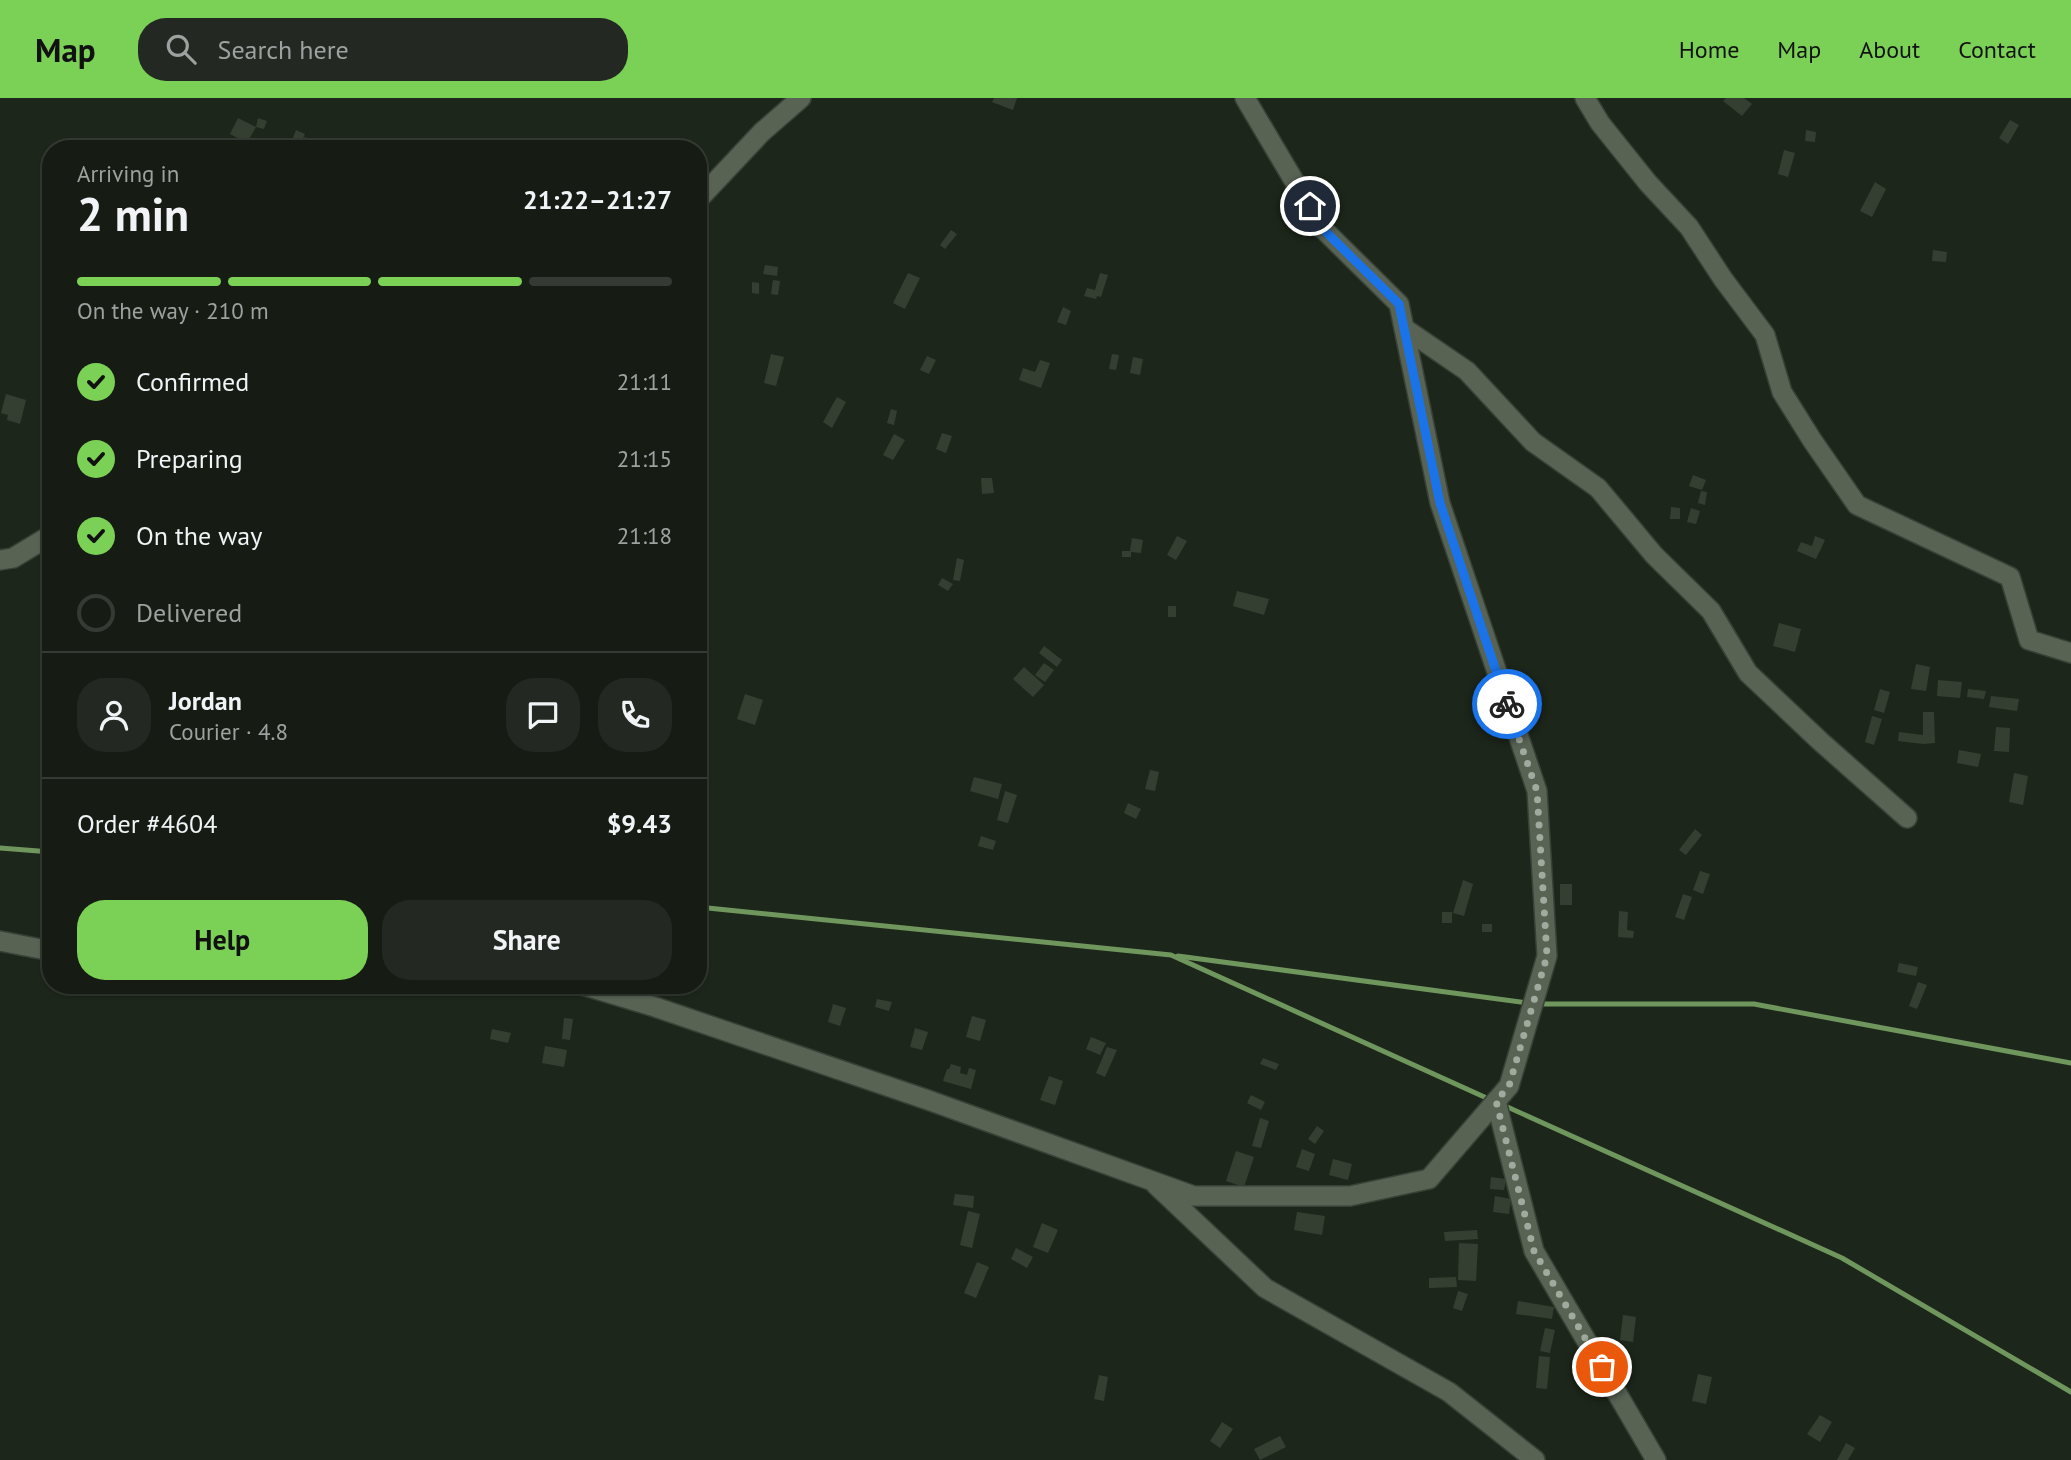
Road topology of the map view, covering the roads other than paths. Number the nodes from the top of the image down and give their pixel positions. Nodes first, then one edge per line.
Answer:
1 (801, 98) edge
2 (1245, 98) edge
3 (1585, 98) edge
4 (707, 190) edge
5 (1404, 328) junction
6 (42, 540) edge
7 (0, 560) edge
8 (2071, 653) edge
9 (1907, 818) dead end
10 (0, 941) edge
11 (42, 949) edge
12 (612, 994) edge
13 (1496, 1101) junction
14 (1150, 1180) junction
15 (1535, 1460) edge
16 (1656, 1460) edge

1 - 4 street
2 - 5 street
3 - 8 street
5 - 9 street
5 - 13 street
6 - 7 street
10 - 11 street
12 - 14 street
13 - 14 street
13 - 16 street
14 - 15 street

